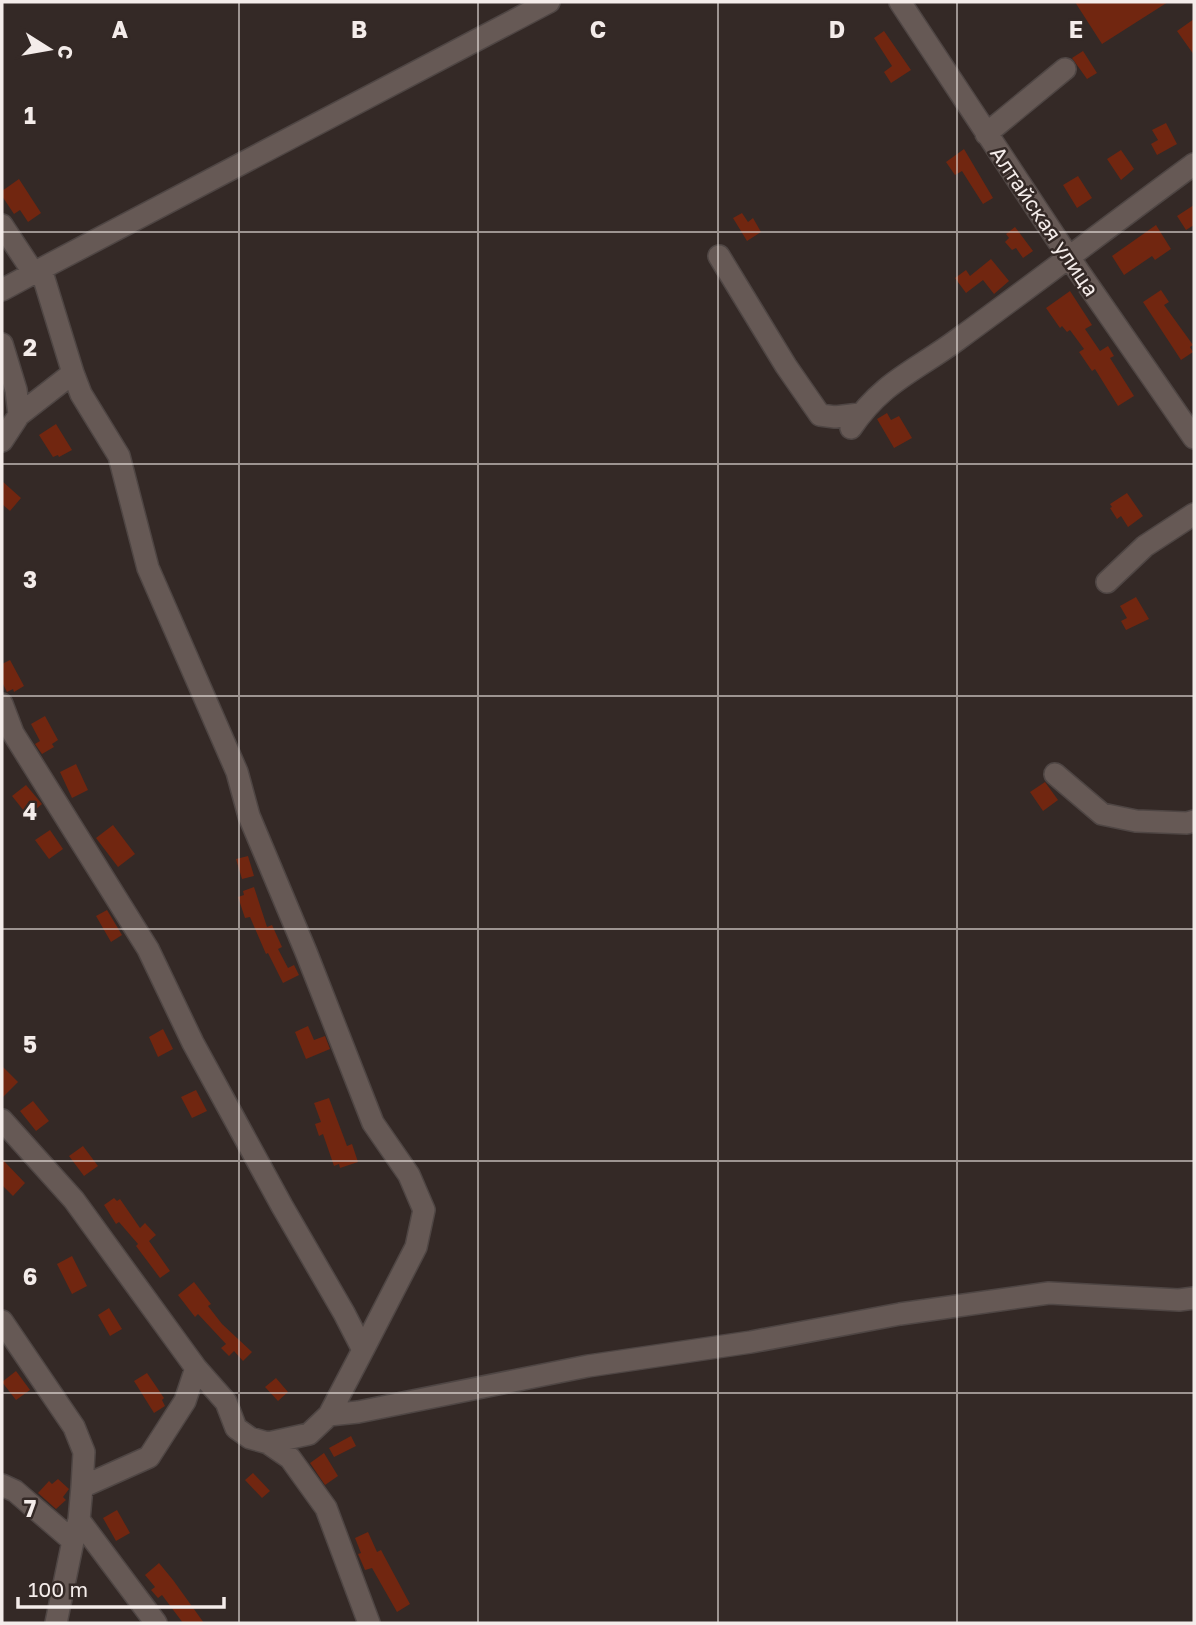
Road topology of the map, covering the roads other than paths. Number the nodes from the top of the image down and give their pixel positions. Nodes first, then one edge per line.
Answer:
1 (549, 2) edge
2 (900, 2) edge
3 (1065, 69) dead end
4 (986, 134) junction
5 (1194, 164) edge
6 (2, 225) edge
7 (719, 256) dead end
8 (1068, 256) junction
9 (37, 270) junction
10 (2, 289) edge
11 (2, 344) edge
12 (73, 373) junction
13 (19, 415) junction
14 (1194, 438) edge
15 (2, 441) edge
16 (1194, 514) edge
17 (1107, 582) dead end
18 (2, 704) edge
19 (1055, 774) dead end
20 (1194, 821) edge
21 (2, 1120) edge
22 (1194, 1298) edge
23 (2, 1321) edge
24 (363, 1350) junction
25 (196, 1368) junction
26 (329, 1415) junction
27 (268, 1443) junction
28 (2, 1485) edge
29 (82, 1487) junction
30 (76, 1531) junction
31 (56, 1623) edge
32 (156, 1623) edge
33 (369, 1623) edge

1 - 9 street
2 - 4 street, Алтайская улица
3 - 4 street
4 - 8 street, Алтайская улица
5 - 8 street
6 - 9 street
7 - 8 street
8 - 14 street, Алтайская улица
9 - 10 street
9 - 12 street
11 - 13 street
12 - 13 street
12 - 24 street
13 - 15 street
16 - 17 street
18 - 24 street
19 - 20 street
21 - 25 street
22 - 26 street
23 - 29 street
24 - 26 street
25 - 27 street
25 - 29 street
26 - 27 street
27 - 33 street
28 - 30 street
29 - 30 street
30 - 31 street
30 - 32 street

